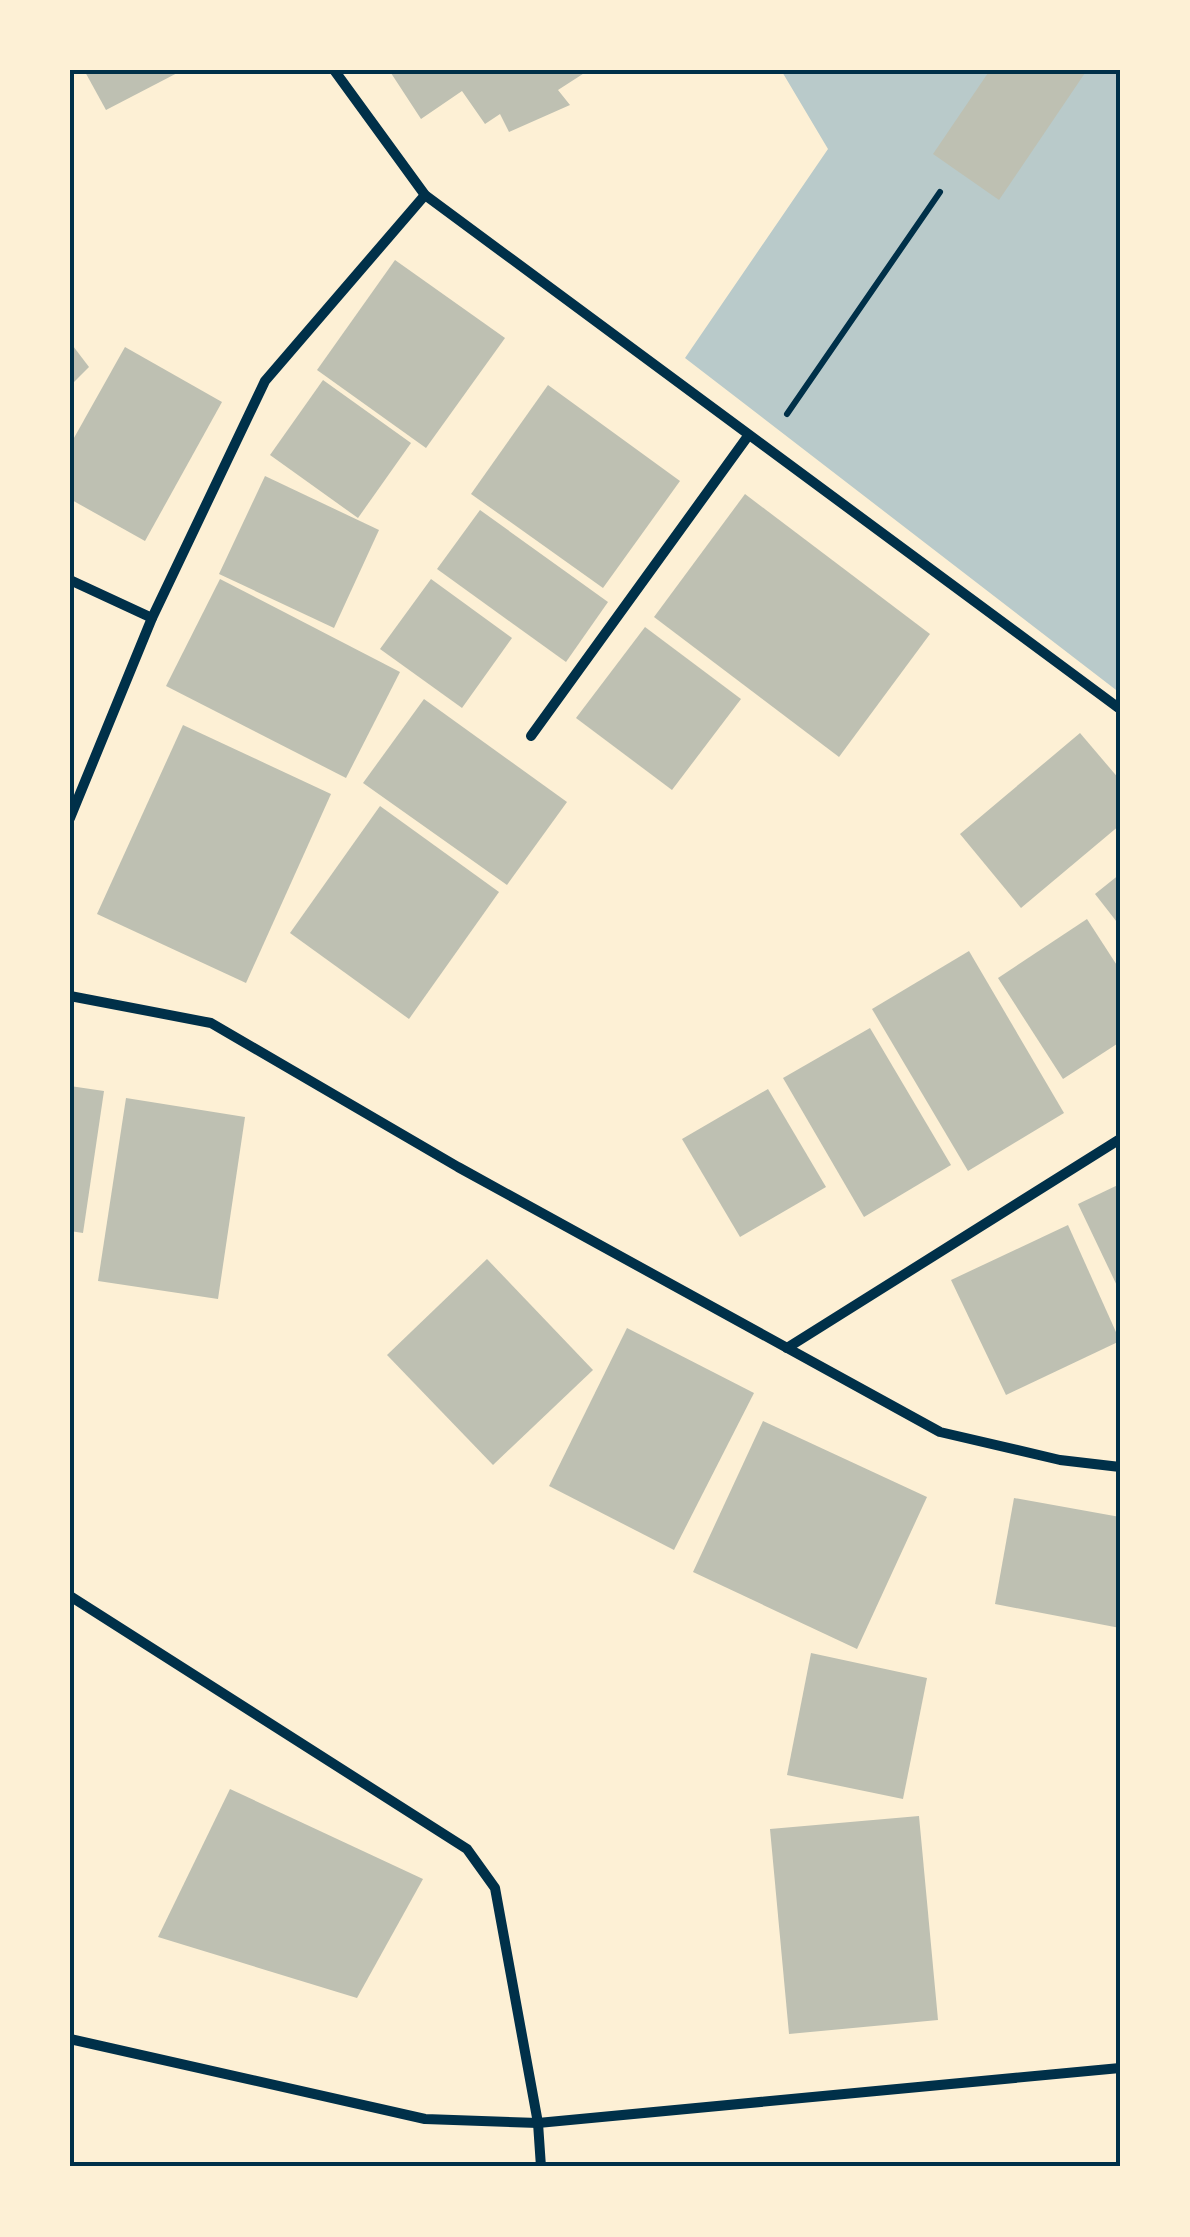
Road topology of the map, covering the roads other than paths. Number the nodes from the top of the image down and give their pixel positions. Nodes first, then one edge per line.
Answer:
1 (334, 70) edge
2 (426, 195) junction
3 (748, 436) junction
4 (70, 580) edge
5 (152, 618) junction
6 (1120, 709) edge
7 (532, 736) dead end
8 (70, 818) edge
9 (70, 996) edge
10 (1120, 1139) edge
11 (787, 1348) junction
12 (1120, 1466) edge
13 (70, 1596) edge
14 (70, 2040) edge
15 (1120, 2068) edge
16 (538, 2122) junction
17 (541, 2167) edge

1 - 2 street
2 - 3 street
2 - 5 street
3 - 6 street
3 - 7 street
4 - 5 street
5 - 8 street
9 - 11 street
10 - 11 street
11 - 12 street
13 - 16 street
14 - 16 street
15 - 16 street
16 - 17 street

